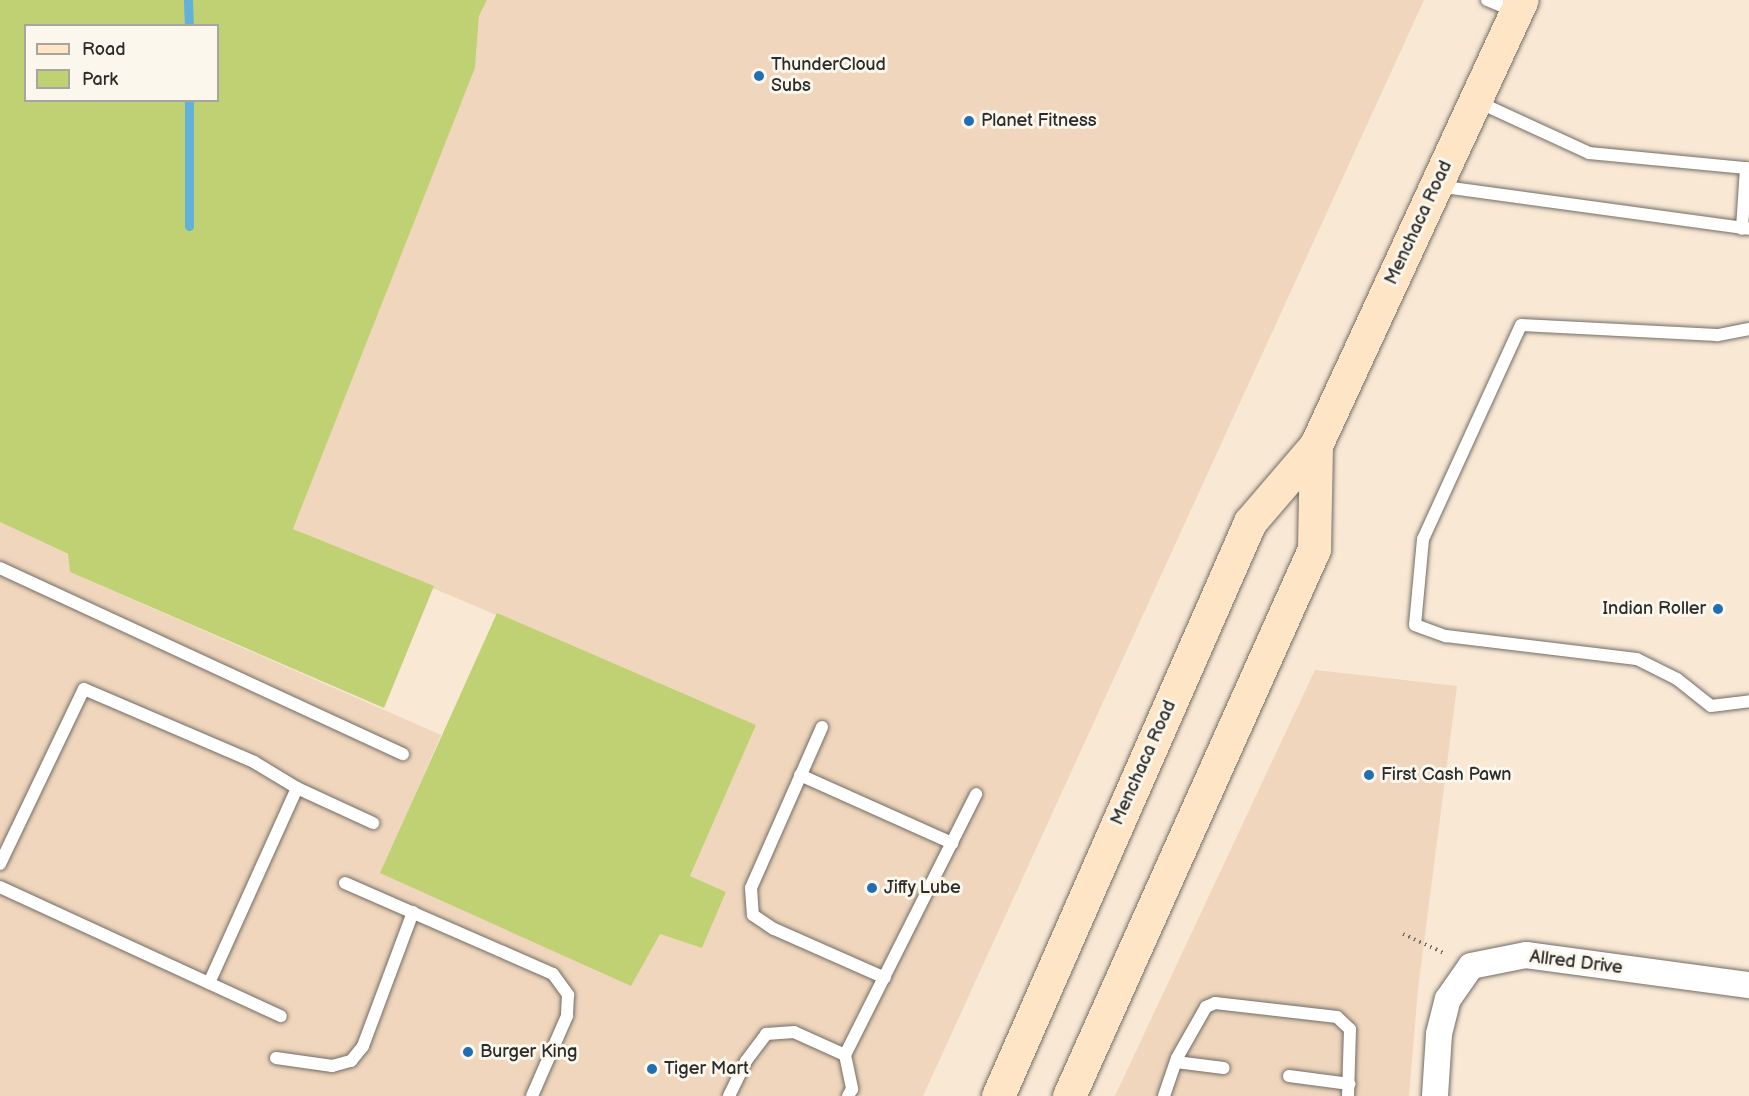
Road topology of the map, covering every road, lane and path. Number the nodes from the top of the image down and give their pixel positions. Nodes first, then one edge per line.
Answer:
1 (1487, 0) edge
2 (1520, 6) edge
3 (1476, 101) junction
4 (1436, 186) junction
5 (1746, 229) edge
6 (1749, 329) edge
7 (1316, 445) junction
8 (0, 568) edge
9 (1749, 701) edge
10 (822, 726) dead end
11 (403, 754) dead end
12 (800, 775) junction
13 (297, 788) junction
14 (976, 794) dead end
15 (372, 823) dead end
16 (952, 843) junction
17 (0, 864) edge
18 (345, 883) dead end
19 (0, 887) edge
20 (413, 912) junction
21 (1403, 934) dead end
22 (1471, 966) junction
23 (885, 978) junction
24 (209, 983) junction
25 (1749, 984) edge
26 (281, 1016) dead end
27 (845, 1055) junction
28 (276, 1058) dead end
29 (1176, 1062) junction
30 (1224, 1068) dead end
31 (1288, 1076) dead end
32 (1348, 1090) edge
33 (532, 1096) edge
34 (729, 1096) edge
35 (848, 1096) edge
36 (998, 1096) edge
37 (1069, 1096) edge
38 (1164, 1096) edge
39 (1435, 1096) edge

1 - 2 lane
2 - 3 main road, Menchaca Road
3 - 4 main road, Menchaca Road
3 - 5 lane
4 - 5 lane
4 - 7 main road, Menchaca Road
6 - 9 lane
7 - 36 main road, Menchaca Road
7 - 37 main road, Menchaca Road
8 - 11 lane
10 - 12 lane
12 - 16 lane
12 - 23 lane
13 - 15 lane
13 - 17 lane
13 - 24 lane
14 - 16 lane
16 - 23 lane
18 - 20 lane
19 - 24 lane
20 - 28 lane
20 - 33 lane
21 - 22 path
22 - 25 street, Allred Drive
22 - 39 street
23 - 27 lane
24 - 26 lane
27 - 34 lane
27 - 35 lane
29 - 30 lane
29 - 32 lane
29 - 38 lane
31 - 32 lane

